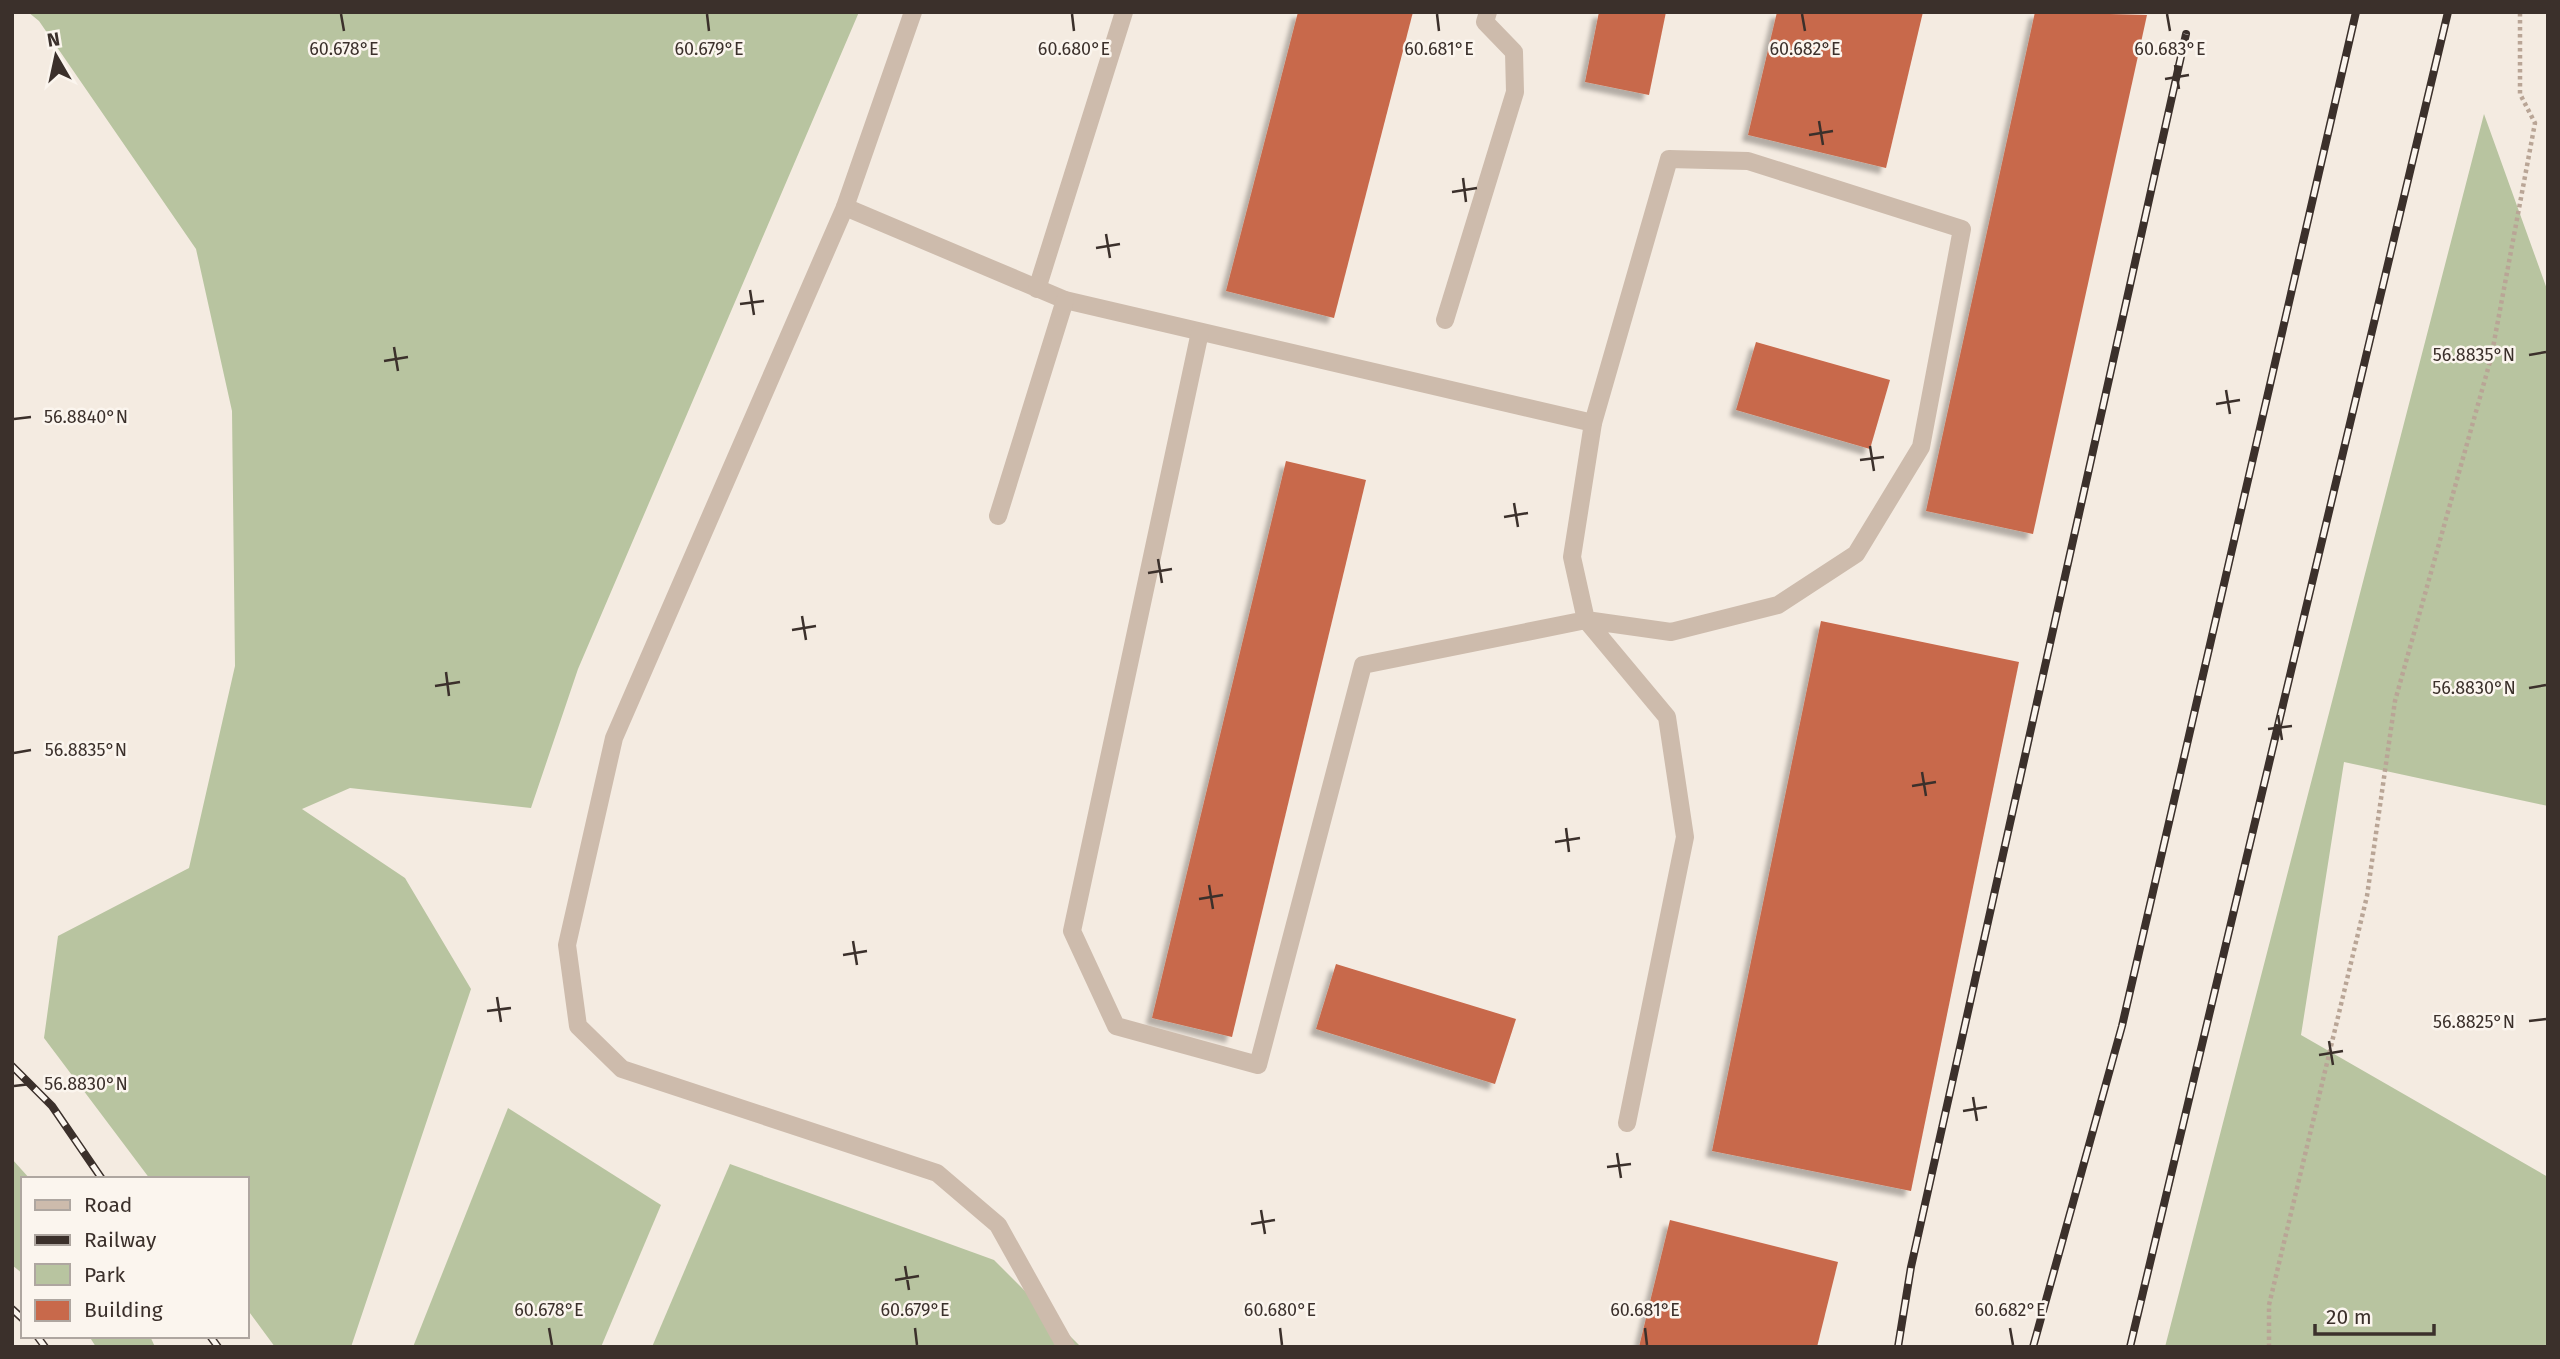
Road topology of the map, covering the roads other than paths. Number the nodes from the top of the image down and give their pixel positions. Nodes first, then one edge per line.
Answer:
1 (913, 12) edge
2 (1124, 12) edge
3 (1488, 12) edge
4 (845, 207) junction
5 (1037, 289) junction
6 (1065, 300) junction
7 (1445, 320) dead end
8 (1200, 332) junction
9 (1593, 423) junction
10 (998, 516) dead end
11 (1586, 620) junction
12 (1627, 1123) dead end
13 (1066, 1347) edge

1 - 4 street
2 - 5 street
3 - 7 street
4 - 5 street
4 - 13 street
5 - 6 street
6 - 8 street
6 - 10 street
8 - 9 street
8 - 11 street
9 - 11 street
9 - 11 street
11 - 12 street

